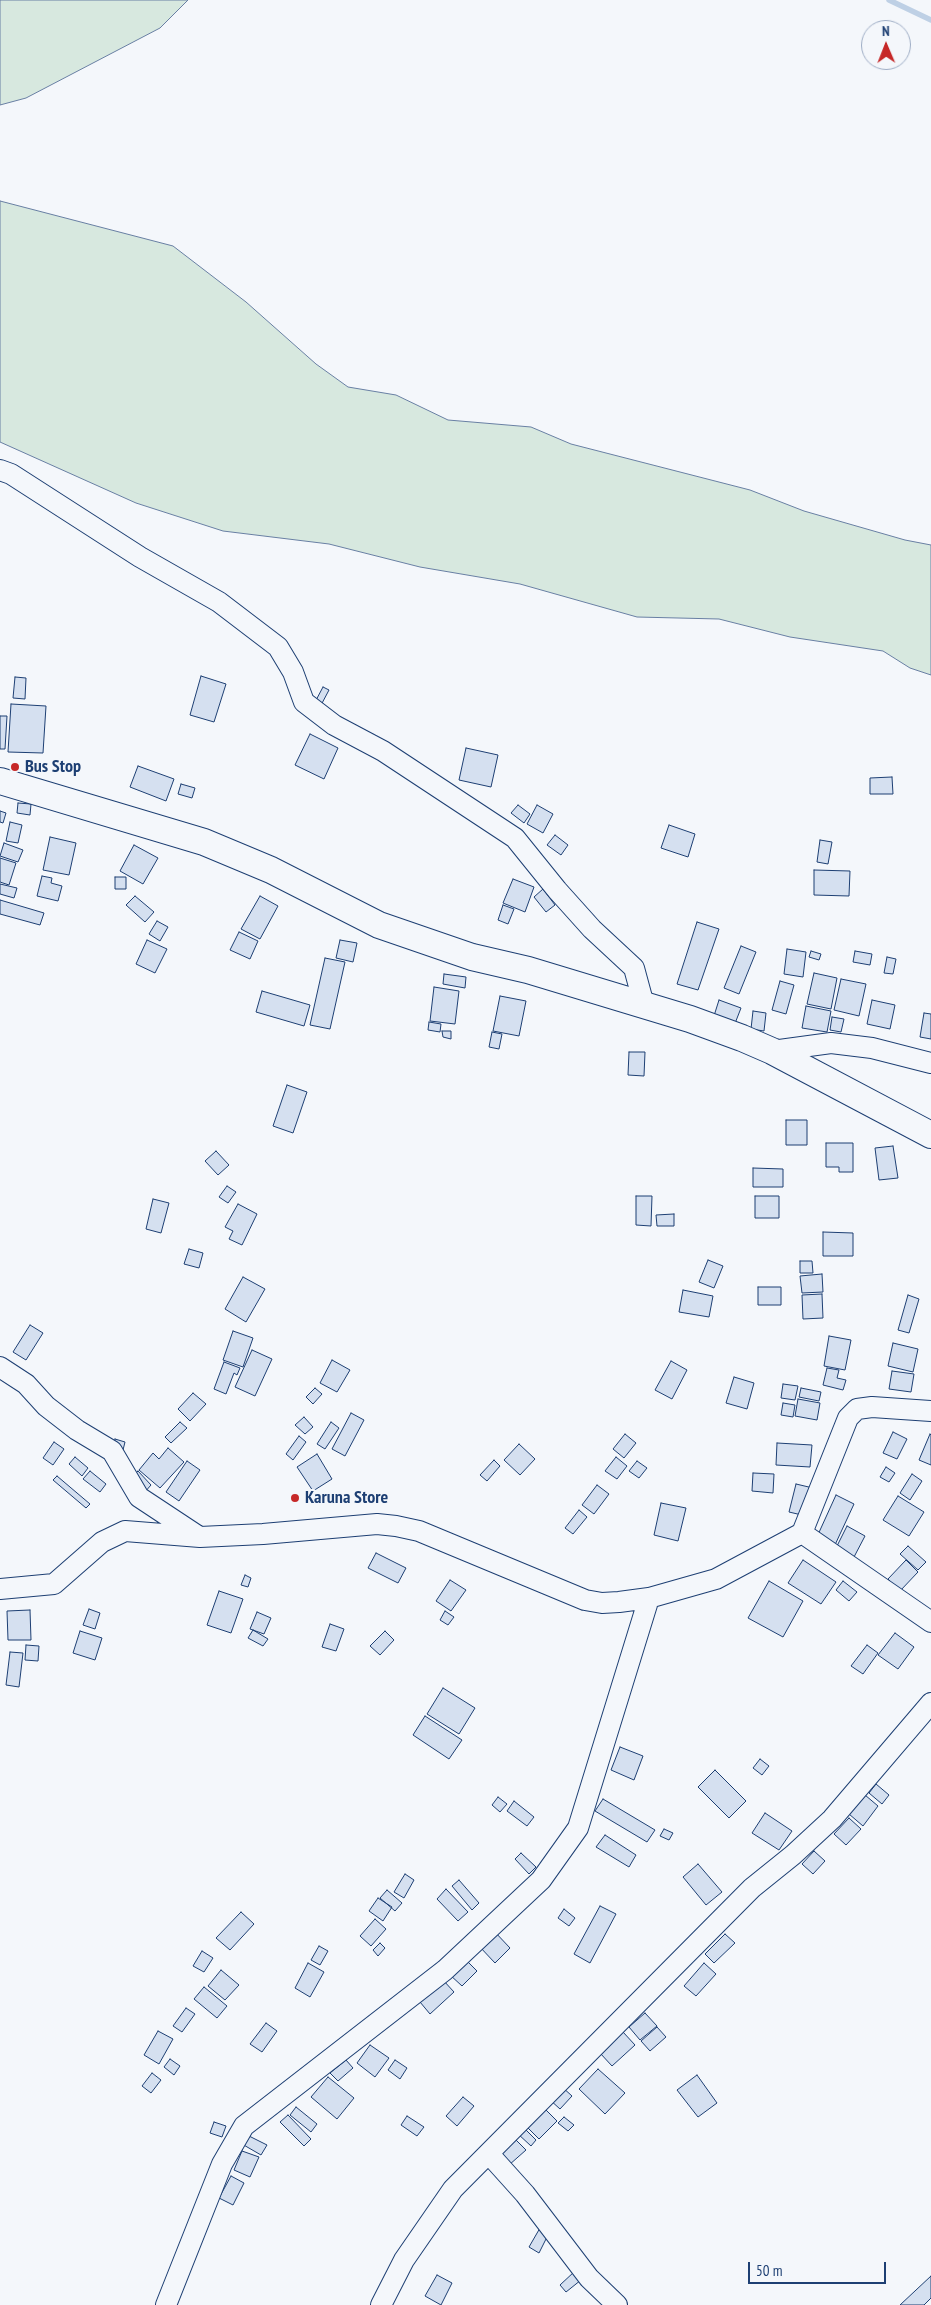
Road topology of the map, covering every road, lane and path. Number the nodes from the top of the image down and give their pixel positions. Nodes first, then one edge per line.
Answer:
1 (0, 470) edge
2 (0, 781) edge
3 (644, 1005) junction
4 (772, 1051) junction
5 (931, 1063) edge
6 (931, 1135) edge
7 (0, 1367) edge
8 (931, 1411) edge
9 (802, 1533) junction
10 (200, 1537) junction
11 (0, 1589) edge
12 (649, 1598) junction
13 (931, 1622) edge
14 (931, 1703) edge
15 (489, 2154) junction
16 (166, 2305) edge
17 (381, 2305) edge
18 (618, 2305) edge

1 - 3 street
2 - 3 main road
3 - 4 main road
4 - 5 street
4 - 6 main road
7 - 10 street
8 - 9 street
9 - 12 street
9 - 13 street
10 - 11 street
10 - 12 street
12 - 16 street
14 - 15 street
15 - 17 street
15 - 18 street

